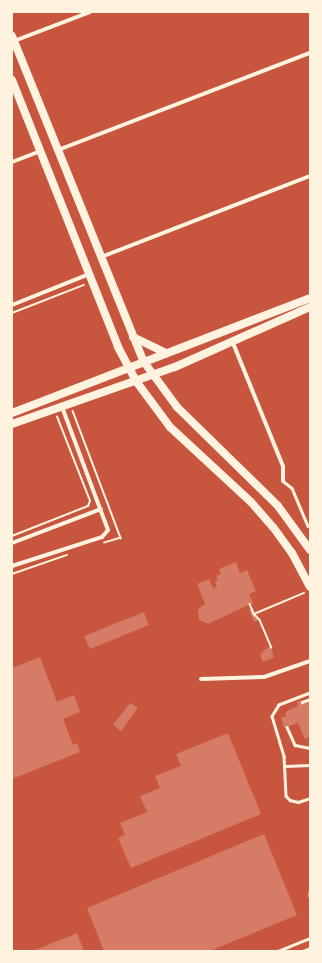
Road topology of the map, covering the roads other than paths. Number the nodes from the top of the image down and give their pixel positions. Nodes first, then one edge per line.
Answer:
1 (90, 12) edge
2 (13, 38) edge
3 (310, 53) edge
4 (12, 80) edge
5 (57, 150) junction
6 (40, 151) junction
7 (12, 162) edge
8 (310, 176) edge
9 (100, 257) junction
10 (90, 274) junction
11 (310, 298) edge
12 (12, 305) edge
13 (310, 307) edge
14 (131, 335) junction
15 (233, 343) junction
16 (166, 353) junction
17 (144, 362) junction
18 (128, 367) junction
19 (152, 375) junction
20 (136, 381) junction
21 (62, 406) junction
22 (12, 413) edge
23 (12, 424) edge
24 (283, 481) joint
25 (101, 509) junction
26 (308, 526) dead end
27 (12, 543) edge
28 (310, 550) edge
29 (12, 566) edge
30 (310, 586) edge
31 (310, 660) edge
32 (201, 679) dead end
33 (310, 693) edge
34 (310, 699) edge
35 (302, 702) dead end
36 (287, 727) dead end
37 (310, 748) edge
38 (310, 765) edge
39 (285, 766) junction
40 (310, 798) edge
41 (309, 892) edge
42 (310, 896) edge
43 (310, 938) edge
44 (310, 948) edge
45 (278, 951) edge
46 (303, 951) edge

1 - 2 street
2 - 5 main road
3 - 5 street
4 - 6 main road
5 - 9 main road
6 - 7 street
6 - 10 main road
8 - 9 street
9 - 14 main road
10 - 12 street
10 - 18 main road
11 - 16 main road
13 - 15 main road
14 - 16 main road
14 - 17 main road
15 - 19 main road
15 - 24 street
16 - 17 main road
17 - 18 main road
17 - 19 main road
18 - 20 main road
18 - 22 main road
19 - 20 main road
19 - 28 main road
20 - 21 main road
20 - 30 main road
21 - 23 main road
21 - 25 street
24 - 26 lane
25 - 27 street
25 - 29 street
31 - 32 street
33 - 39 lane
34 - 35 lane
36 - 37 lane
38 - 39 lane
39 - 40 lane
41 - 42 lane
43 - 45 lane
44 - 46 lane

